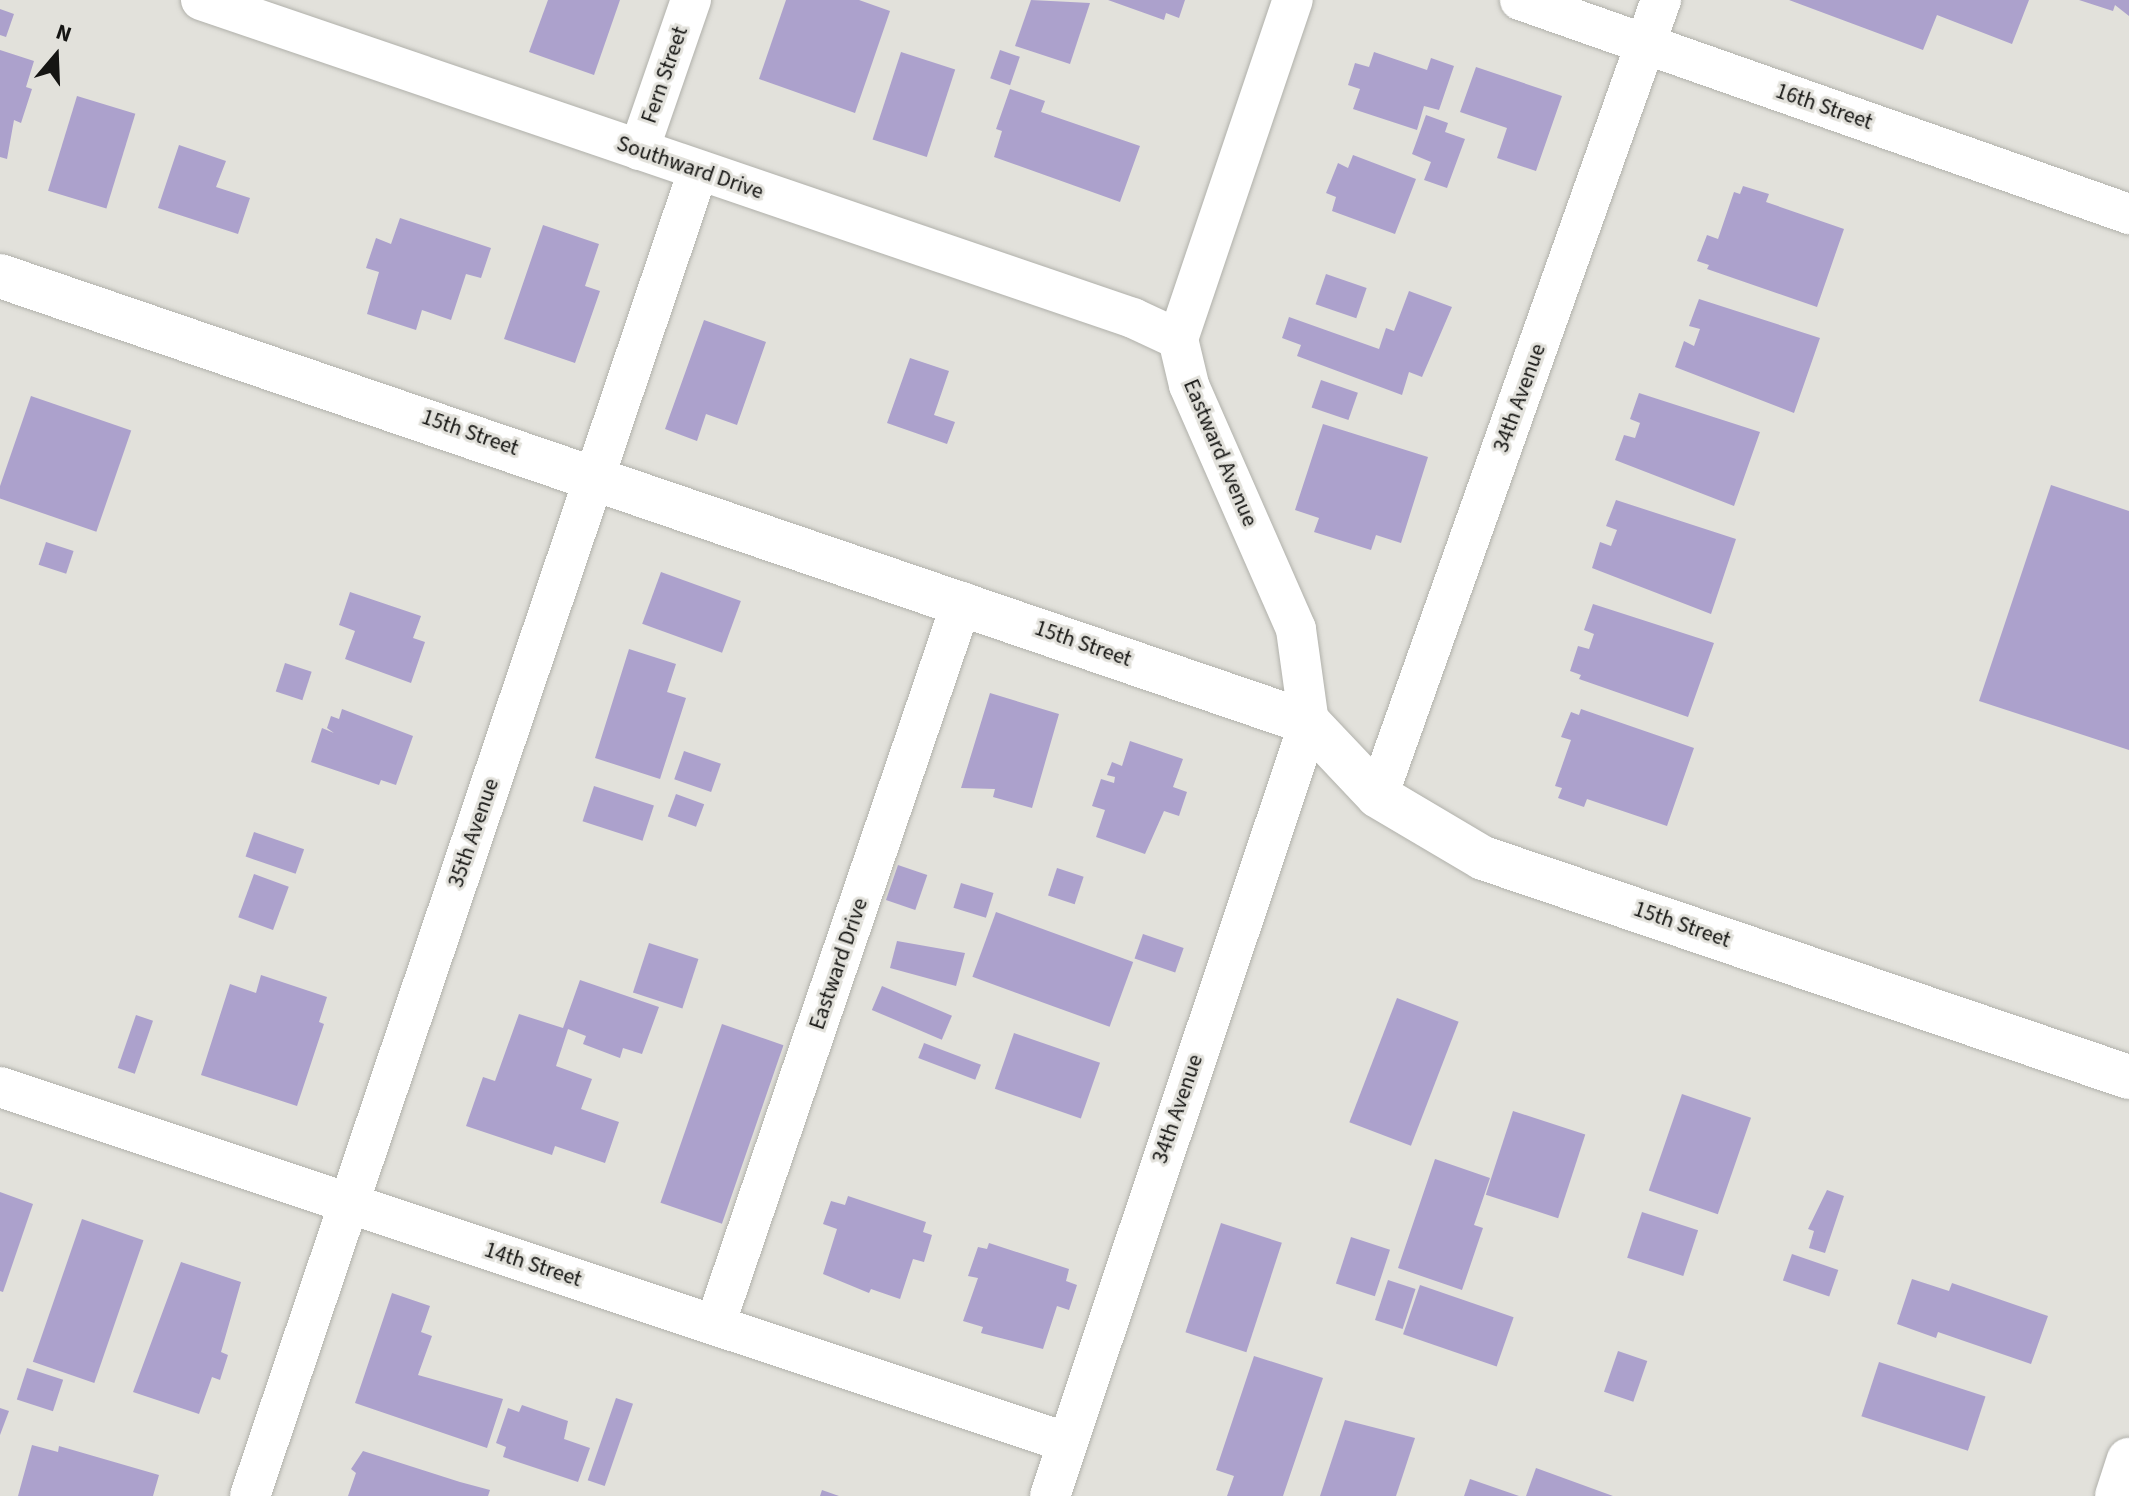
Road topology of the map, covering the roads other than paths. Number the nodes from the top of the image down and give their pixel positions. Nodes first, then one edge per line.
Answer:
1 (201, 0) edge
2 (691, 0) edge
3 (1293, 0) edge
4 (1520, 0) edge
5 (1661, 0) edge
6 (1646, 45) junction
7 (639, 150) junction
8 (698, 171) junction
9 (2129, 214) edge
10 (0, 276) edge
11 (1178, 339) junction
12 (597, 476) junction
13 (962, 602) junction
14 (1309, 723) junction
15 (1378, 796) junction
16 (2129, 1077) edge
17 (0, 1087) edge
18 (346, 1202) junction
19 (715, 1325) junction
20 (1065, 1442) junction
21 (2129, 1460) edge
22 (250, 1496) edge
23 (1050, 1496) edge
24 (2117, 1496) edge

1 - 7 street, Southward Drive
2 - 7 street, Fern Street
3 - 11 street
4 - 6 street, 16th Street
5 - 6 street, 34th Avenue
6 - 9 street, 16th Street
6 - 15 street, 34th Avenue
7 - 8 street, Southward Drive
8 - 11 street, Southward Drive
8 - 12 street, 35th Avenue
10 - 12 main road, 15th Street
11 - 14 street, Eastward Avenue
12 - 13 main road, 15th Street
12 - 18 street, 35th Avenue
13 - 14 main road, 15th Street
13 - 19 street, Eastward Drive
14 - 15 main road, 15th Street
14 - 20 street, 34th Avenue
15 - 16 main road, 15th Street
17 - 18 street, 14th Street
18 - 19 street, 14th Street
18 - 22 street, 35th Avenue
19 - 20 street, 14th Street
20 - 23 street, 34th Avenue
21 - 24 main road

